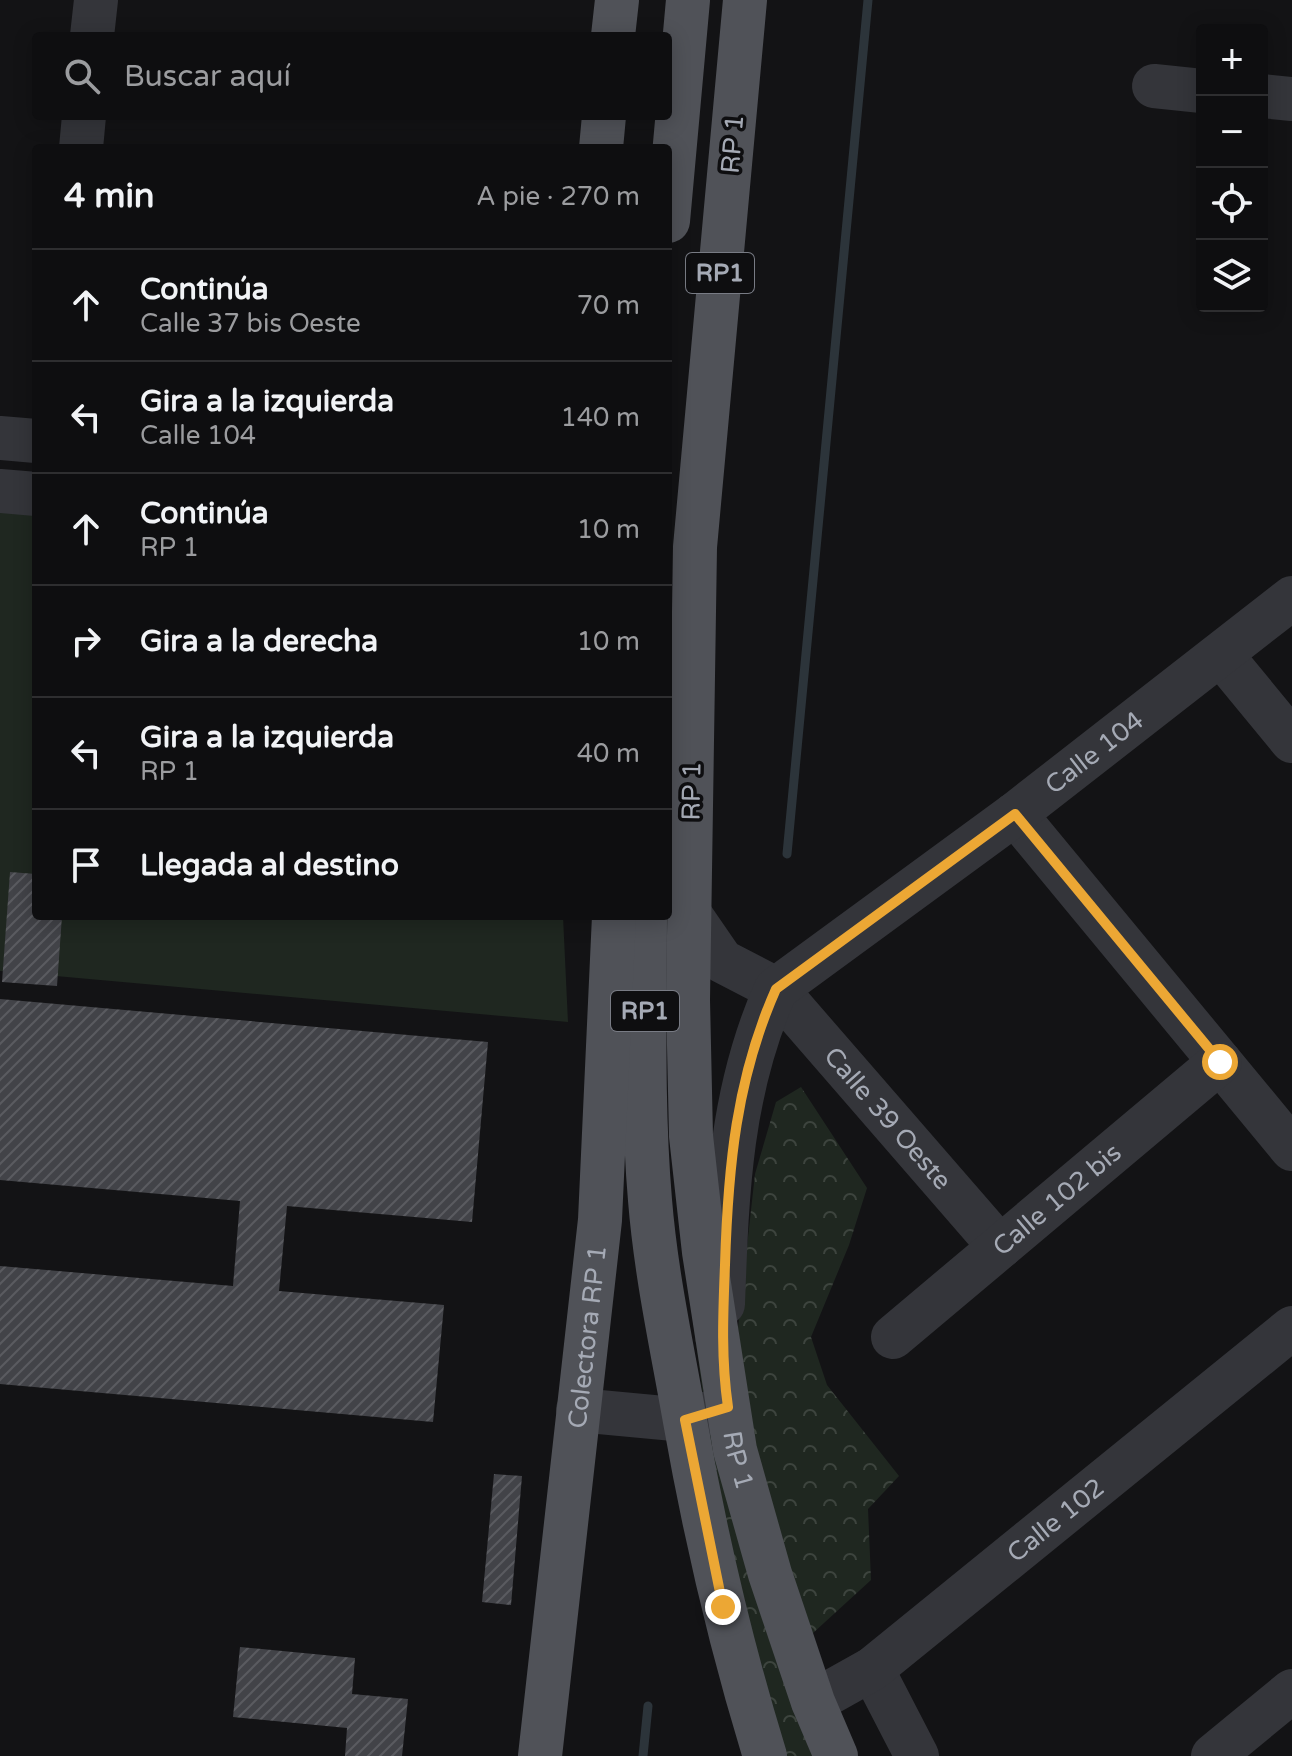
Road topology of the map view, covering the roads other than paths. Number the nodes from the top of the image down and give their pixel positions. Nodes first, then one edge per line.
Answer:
1 (96, 0) edge
2 (617, 0) edge
3 (688, 0) edge
4 (745, 0) edge
5 (92, 32) edge
6 (613, 32) edge
7 (1154, 86) dead end
8 (1196, 90) edge
9 (1268, 97) edge
10 (1292, 99) edge
11 (84, 120) edge
12 (604, 120) edge
13 (81, 144) edge
14 (601, 144) edge
15 (672, 177) edge
16 (0, 438) edge
17 (32, 441) edge
18 (0, 491) edge
19 (32, 494) edge
20 (1292, 598) edge
21 (1222, 656) junction
22 (1292, 741) edge
23 (1015, 814) junction
24 (689, 913) junction
25 (614, 920) edge
26 (645, 920) edge
27 (776, 989) junction
28 (1220, 1062) junction
29 (1292, 1149) edge
30 (1000, 1247) junction
31 (1292, 1328) edge
32 (893, 1337) dead end
33 (721, 1360) junction
34 (728, 1407) junction
35 (578, 1410) junction
36 (685, 1420) junction
37 (872, 1669) junction
38 (1292, 1691) edge
39 (813, 1702) junction
40 (540, 1756) edge
41 (765, 1756) edge
42 (836, 1756) edge
43 (917, 1756) edge
44 (1213, 1756) edge

1 - 5 street
2 - 6 main road
3 - 15 main road, RP1
4 - 24 main road, RP 1 / RP1
7 - 8 street
9 - 10 street
11 - 13 street
12 - 14 main road
16 - 17 street
18 - 19 street
20 - 21 street, Calle 104
21 - 22 street
21 - 23 street, Calle 104
23 - 27 street, Calle 104
23 - 28 street
24 - 27 street
24 - 33 main road, RP 1 / RP1
25 - 35 main road, Colectora RP 1
26 - 36 main road, RP 1 / RP1
27 - 30 street, Calle 39 Oeste
27 - 33 street
28 - 29 street
28 - 30 street, Calle 102 bis
30 - 32 street, Calle 102 bis
31 - 37 street, Calle 102
33 - 34 main road, RP 1 / RP1
34 - 36 street
34 - 39 main road, RP 1 / RP1
35 - 36 street
35 - 40 main road, Colectora RP 1
36 - 41 main road, RP 1 / RP1
37 - 39 street, Calle 102
37 - 43 street
38 - 44 street
39 - 42 main road, RP 1 / RP1

